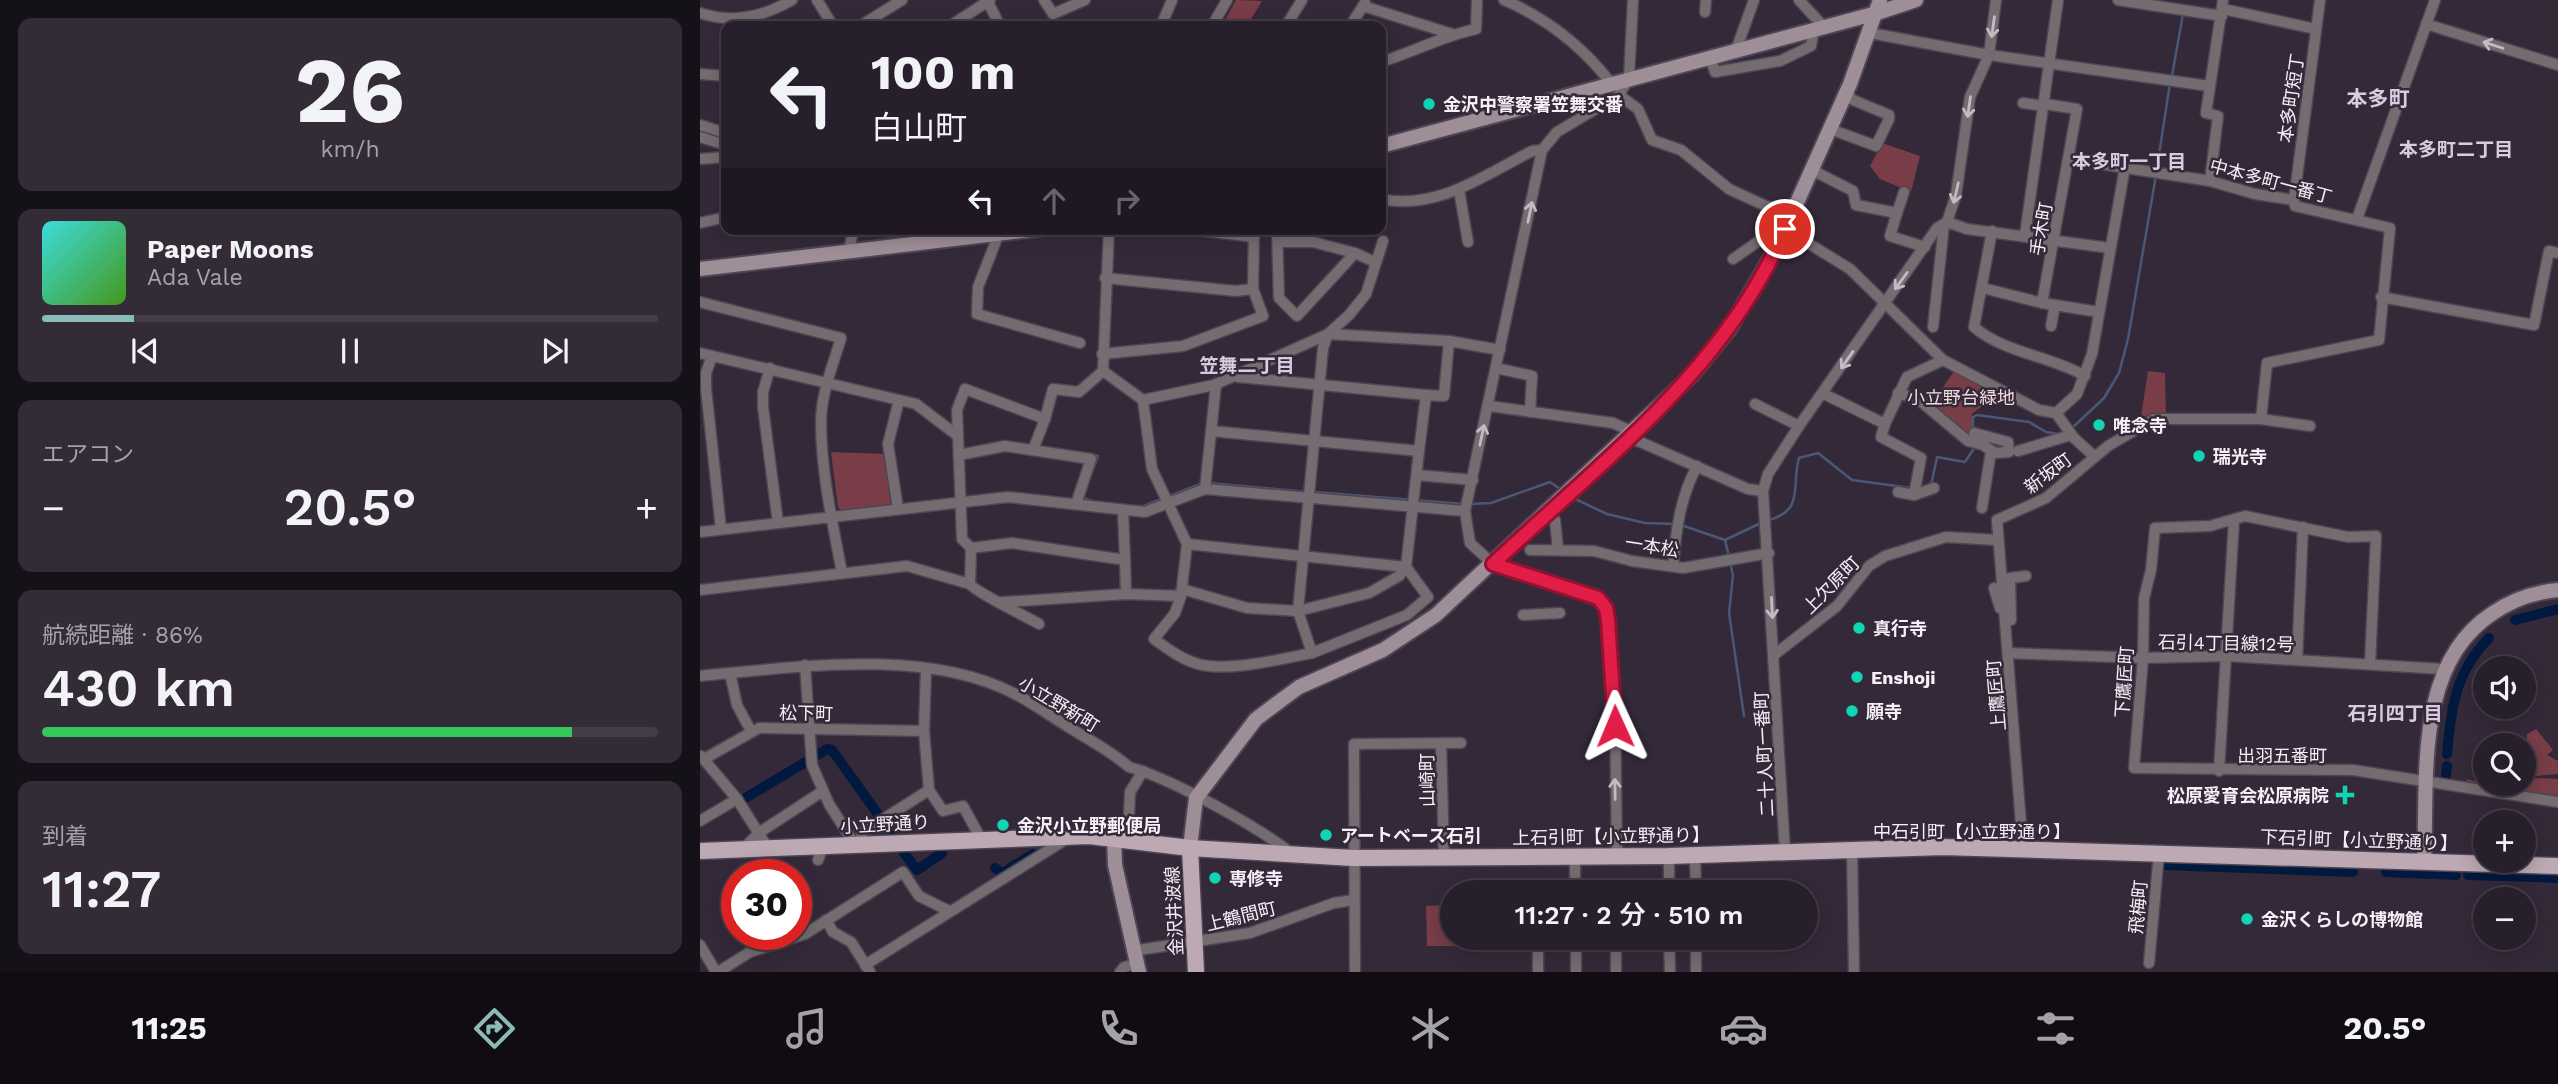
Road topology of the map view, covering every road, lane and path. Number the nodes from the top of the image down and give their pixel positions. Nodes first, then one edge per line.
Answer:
1 (792, 0) edge
2 (817, 0) edge
3 (902, 0) edge
4 (988, 0) edge
5 (1044, 0) edge
6 (1086, 0) edge
7 (1172, 0) edge
8 (1227, 0) edge
9 (1302, 0) edge
10 (1477, 0) edge
11 (1504, 0) edge
12 (1633, 0) edge
13 (1706, 0) edge
14 (1754, 0) edge
15 (1799, 0) edge
16 (1916, 0) edge
17 (1996, 0) edge
18 (2058, 0) edge
19 (2118, 0) edge
20 (2320, 0) edge
21 (2435, 0) edge
22 (1364, 3) edge
23 (1879, 7) edge
24 (2223, 8) edge
25 (1705, 12) dead end
26 (700, 13) edge
27 (830, 21) edge
28 (868, 21) edge
29 (957, 21) edge
30 (998, 21) edge
31 (1163, 21) edge
32 (1215, 21) edge
33 (1289, 21) edge
34 (1353, 21) edge
35 (2426, 24) junction
36 (1819, 28) junction
37 (2316, 29) junction
38 (1870, 33) junction
39 (1452, 34) junction
40 (1736, 50) junction
41 (1989, 55) junction
42 (1710, 57) junction
43 (1386, 60) edge
44 (2048, 62) junction
45 (2558, 65) edge
46 (700, 74) edge
47 (721, 76) edge
48 (1629, 78) junction
49 (2209, 86) junction
50 (1615, 89) junction
51 (1846, 93) junction
52 (2023, 103) dead end
53 (2044, 105) junction
54 (700, 125) edge
55 (1830, 129) junction
56 (721, 131) edge
57 (700, 136) edge
58 (721, 143) edge
59 (1386, 145) edge
60 (1542, 150) junction
61 (721, 157) edge
62 (700, 159) edge
63 (2069, 159) junction
64 (2125, 167) junction
65 (1812, 170) junction
66 (2210, 181) junction
67 (1459, 190) junction
68 (1904, 192) dead end
69 (1386, 199) edge
70 (2294, 200) junction
71 (1793, 212) junction
72 (1897, 213) junction
73 (721, 218) edge
74 (2357, 219) junction
75 (700, 223) edge
76 (1945, 223) junction
77 (1785, 229) junction
78 (1992, 231) junction
79 (852, 235) edge
80 (1004, 235) edge
81 (1108, 235) edge
82 (1254, 235) edge
83 (1277, 235) edge
84 (998, 236) junction
85 (2026, 239) junction
86 (2055, 240) junction
87 (1383, 241) dead end
88 (1278, 242) junction
89 (1468, 242) dead end
90 (1778, 245) junction
91 (1925, 247) junction
92 (2110, 248) junction
93 (849, 252) junction
94 (1356, 253) junction
95 (2558, 253) edge
96 (1733, 259) dead end
97 (1375, 262) junction
98 (700, 269) edge
99 (1105, 278) junction
100 (1983, 288) junction
101 (1253, 289) junction
102 (2381, 297) junction
103 (700, 302) edge
104 (1885, 303) junction
105 (2042, 303) junction
106 (2055, 305) junction
107 (2099, 312) junction
108 (2051, 326) dead end
109 (1933, 327) dead end
110 (1328, 334) junction
111 (1449, 341) junction
112 (1080, 343) dead end
113 (1500, 350) junction
114 (700, 353) edge
115 (1102, 354) junction
116 (712, 356) junction
117 (1943, 360) junction
118 (770, 368) junction
119 (1496, 368) junction
120 (1103, 371) junction
121 (2085, 376) junction
122 (1237, 377) junction
123 (828, 381) junction
124 (1216, 384) junction
125 (1320, 385) junction
126 (1898, 393) junction
127 (1824, 394) junction
128 (1426, 395) junction
129 (899, 400) junction
130 (1143, 400) junction
131 (1755, 404) dead end
132 (1489, 406) junction
133 (1530, 412) junction
134 (2056, 413) junction
135 (1045, 419) junction
136 (2261, 419) junction
137 (1885, 424) junction
138 (1799, 426) junction
139 (2311, 426) dead end
140 (1211, 430) junction
141 (1633, 432) junction
142 (1974, 433) dead end
143 (2071, 435) junction
144 (958, 436) junction
145 (1315, 440) junction
146 (1033, 450) junction
147 (1419, 451) junction
148 (1991, 451) junction
149 (2014, 452) junction
150 (959, 455) junction
151 (2095, 457) junction
152 (1697, 466) junction
153 (1417, 475) junction
154 (1473, 480) junction
155 (1934, 488) dead end
156 (1205, 489) junction
157 (1763, 491) junction
158 (1898, 492) dead end
159 (1914, 495) junction
160 (1309, 498) junction
161 (961, 501) junction
162 (1170, 502) junction
163 (1076, 504) junction
164 (1413, 507) junction
165 (1982, 508) dead end
166 (898, 509) junction
167 (1122, 511) junction
168 (1465, 511) junction
169 (1548, 512) junction
170 (832, 517) junction
171 (2234, 520) junction
172 (778, 523) junction
173 (2303, 527) junction
174 (721, 529) junction
175 (700, 532) edge
176 (1997, 539) junction
177 (1187, 544) junction
178 (971, 548) junction
179 (1530, 550) dead end
180 (1558, 550) junction
181 (1769, 554) junction
182 (1303, 556) junction
183 (1125, 560) junction
184 (1493, 564) junction
185 (1673, 566) junction
186 (1406, 567) junction
187 (842, 573) junction
188 (2026, 576) dead end
189 (970, 584) junction
190 (1994, 588) dead end
191 (700, 590) edge
192 (2558, 590) edge
193 (1182, 593) junction
194 (1126, 594) junction
195 (1002, 602) junction
196 (1298, 611) junction
197 (1560, 613) dead end
198 (1523, 615) dead end
199 (1039, 624) dead end
200 (2007, 628) junction
201 (1312, 653) junction
202 (2008, 653) junction
203 (1774, 655) junction
204 (2227, 656) junction
205 (2143, 658) junction
206 (2297, 660) junction
207 (2370, 664) junction
208 (805, 665) junction
209 (926, 668) junction
210 (2443, 669) junction
211 (730, 673) junction
212 (700, 676) edge
213 (809, 729) junction
214 (751, 731) junction
215 (924, 731) junction
216 (1441, 743) junction
217 (1461, 743) dead end
218 (702, 757) edge
219 (2134, 768) joint
220 (1143, 771) junction
221 (2219, 771) junction
222 (2428, 781) junction
223 (929, 790) junction
224 (823, 791) junction
225 (1196, 798) junction
226 (737, 799) junction
227 (2558, 802) edge
228 (700, 821) edge
229 (760, 832) junction
230 (1071, 836) junction
231 (981, 839) junction
232 (1121, 840) junction
233 (857, 845) junction
234 (768, 848) junction
235 (1190, 848) junction
236 (1852, 849) junction
237 (2023, 849) junction
238 (742, 850) junction
239 (700, 851) edge
240 (1785, 852) junction
241 (2159, 853) junction
242 (1292, 854) junction
243 (1695, 854) junction
244 (1669, 856) junction
245 (1575, 857) junction
246 (1617, 857) junction
247 (1444, 858) junction
248 (1353, 859) junction
249 (2424, 860) junction
250 (2558, 866) edge
251 (1575, 880) edge
252 (1669, 880) edge
253 (1696, 880) edge
254 (1354, 900) junction
255 (949, 911) junction
256 (826, 920) junction
257 (1193, 943) junction
258 (700, 945) edge
259 (1538, 950) edge
260 (1576, 950) edge
261 (1616, 950) edge
262 (1670, 950) edge
263 (1696, 950) edge
264 (1136, 963) edge
265 (2149, 963) dead end
266 (867, 968) edge
267 (717, 972) edge
268 (1120, 972) edge
269 (1196, 972) edge
270 (1355, 972) edge
271 (1538, 972) edge
272 (1576, 972) edge
273 (1616, 972) edge
274 (1670, 972) edge
275 (1696, 972) edge
276 (1854, 972) edge

1 - 26 street
2 - 27 street
3 - 28 street
4 - 29 street
4 - 30 street
5 - 6 street
7 - 31 street
8 - 32 street
9 - 33 street
10 - 39 street
11 - 50 street
12 - 48 street
13 - 25 street
14 - 40 street
15 - 36 street
16 - 23 street
17 -> 41 street
18 - 44 street
19 - 24 street
20 - 37 street, 本多町短丁
21 - 35 street
22 - 34 street
22 - 39 street
23 - 36 street
23 - 38 street
24 - 37 street
24 - 49 street
45 -> 35 street
35 - 74 street
36 - 40 street
36 - 42 street
37 - 70 street, 本多町短丁
38 - 41 street
38 - 51 street
39 - 43 street
40 - 42 street
41 - 44 street
41 -> 76 street
42 - 48 street
44 - 49 street
44 - 53 street
46 - 47 street
48 - 50 street
49 - 66 street
50 - 59 street
50 - 60 street
50 - 71 street
51 - 55 street
51 - 55 street
52 - 53 street
53 - 63 street, 手木町
53 - 85 street
54 - 56 street
55 - 65 street
57 - 58 street
60 - 67 street
113 -> 60 street
61 - 62 street
63 - 64 street, 中本多町一番丁
63 - 86 street, 手木町
64 - 66 street, 中本多町一番丁
64 - 92 street
65 - 71 street
65 - 72 street
66 - 70 street, 中本多町一番丁
67 - 69 street
67 - 89 street
68 - 72 street
70 - 74 street, 中本多町一番丁
71 - 77 street
72 - 91 street
73 - 75 street
74 - 102 street
76 - 78 street
76 - 91 street
76 - 109 street
77 - 90 street
77 - 104 street
78 - 85 street
78 - 100 street
79 - 93 street
80 - 84 street
81 - 99 street
82 - 101 street
83 - 88 street
84 - 93 street
84 - 112 street
85 - 86 street
86 - 92 street
86 - 105 street, 手木町
87 - 97 street
88 - 94 street
88 - 94 street
90 - 96 street
90 - 141 street
91 -> 104 street
92 - 107 street
93 - 98 street
94 - 97 street
95 - 102 street
97 - 110 street
99 - 101 street
99 - 115 street
100 - 105 street
100 - 121 street
101 - 115 street
102 - 136 street
103 - 123 street
104 - 117 street
104 -> 127 street
105 - 106 street
106 - 107 street
106 - 108 street
107 - 121 street
110 - 111 street
110 - 122 street
110 - 125 street
111 - 113 street
111 - 128 street
113 - 119 street
114 - 116 street
115 - 120 street
116 - 118 street
116 - 174 street
117 - 126 street
117 - 134 street
118 - 123 street
118 - 172 street
119 - 132 street
119 - 133 street
120 - 130 street
120 - 135 street
121 - 134 street
122 - 124 street
122 - 125 street
123 - 129 street
123 - 170 street
124 - 130 street
124 - 140 street
125 - 128 street
125 - 145 street
126 - 137 street
126 - 148 street
127 - 137 street
127 - 138 street
128 - 147 street
129 - 144 street
129 - 166 street
130 - 162 street
131 - 138 street
132 - 133 street
154 -> 132 street
133 - 141 street
134 - 143 street
135 - 144 street
135 - 146 street
136 - 139 street
136 - 151 street
137 - 159 street
138 - 157 street
140 - 145 street
140 - 156 street
141 - 152 street
141 - 169 street
142 - 149 street
143 - 149 street
143 - 151 street
144 - 150 street
145 - 147 street
145 - 160 street
146 - 150 street
146 - 163 street
147 - 153 street
148 - 149 street
148 - 165 street
150 - 161 street
151 - 176 street, 新坂町
152 - 157 street
152 - 185 street
153 - 154 street
153 - 164 street
154 - 168 street
155 - 159 street
156 - 160 street
156 - 162 street
157 - 181 street, 二十人町一番町
158 - 159 street
160 - 164 street
160 - 182 street
161 - 163 street
161 - 166 street
161 - 178 street
162 - 167 street
162 - 177 street
163 - 167 street
164 - 168 street
164 - 186 street
166 - 170 street
167 - 183 street
168 - 184 street
169 - 180 street
169 - 184 street
170 - 172 street
170 - 187 street
171 - 173 street
171 - 204 street
171 - 205 street, 下鷹匠町
172 - 174 street
173 - 206 street
173 - 207 street
174 - 175 street
176 - 200 street, 上鷹匠町
176 - 203 street, 上欠原町
177 - 182 street
177 - 193 street
178 - 183 street
178 - 189 street
179 - 180 street, 一本松
180 - 185 street, 一本松
181 - 185 street, 一本松
181 -> 203 street, 二十人町一番町
182 - 186 street
182 - 196 street
183 - 194 street
184 - 225 street
246 -> 184 street
186 - 196 street
186 - 201 street
187 - 189 street
187 - 191 street
188 - 200 street
189 - 195 street
190 - 200 street
192 - 210 street
193 - 194 street
193 - 196 street
193 - 201 street
194 - 195 street
195 - 199 street
196 - 201 street
197 - 198 street
200 - 202 street, 上鷹匠町
202 - 205 street, 石引4丁目線12号
202 - 237 street, 上鷹匠町
203 - 240 street, 二十人町一番町
204 - 205 street, 石引4丁目線12号
204 - 206 street, 石引4丁目線12号
204 - 221 street
205 - 219 street, 下鷹匠町
206 - 207 street, 石引4丁目線12号
207 - 210 street, 石引4丁目線12号
208 - 209 street, 小立野新町
208 - 211 street, 小立野新町
208 - 213 street
209 - 215 street
209 - 220 street, 小立野新町
210 - 222 street
211 - 212 street, 小立野新町
211 - 214 street
213 - 214 street, 松下町
213 - 215 street, 松下町
213 - 224 street
214 - 218 street
215 - 223 street
216 - 217 street
216 - 247 street, 山崎町
216 - 248 street
218 - 226 street
219 - 221 street, 出羽五番町
220 - 225 street, 小立野新町
220 - 232 street
221 - 222 street, 出羽五番町
222 - 227 street, 出羽五番町
222 - 249 street
223 - 231 street
223 - 233 street
224 - 229 street
224 - 233 street
225 - 235 street
225 - 242 street, 小立野新町
226 - 228 street
226 - 229 street
229 - 234 street
229 - 238 street
230 - 231 main road, 小立野通り
230 - 232 main road
230 - 255 street
231 - 233 main road, 小立野通り
232 - 235 main road
232 - 264 street
233 - 234 main road, 小立野通り
234 - 238 main road, 小立野通り
235 - 242 main road
235 - 257 main road, 金沢井波線
236 - 237 main road, 中石引町【小立野通り】
236 - 240 main road, 中石引町【小立野通り】
236 - 276 street
237 - 241 main road, 中石引町【小立野通り】
238 - 239 main road, 小立野通り
240 - 243 main road, 上石引町【小立野通り】
241 - 249 main road, 下石引町【小立野通り】
241 - 265 street, 飛梅町
242 - 248 main road
243 - 244 main road, 上石引町【小立野通り】
243 - 253 street
244 - 246 main road, 上石引町【小立野通り】
244 - 252 street
245 - 246 main road, 上石引町【小立野通り】
245 - 247 main road, 上石引町【小立野通り】
245 - 251 street
247 - 248 main road, 上石引町【小立野通り】
248 - 254 street
249 - 250 main road, 下石引町【小立野通り】
254 - 257 street, 上鶴間町
254 - 270 street
255 - 256 street
255 - 266 street
256 - 266 street
256 - 267 street
257 - 264 street, 上鶴間町
257 - 269 main road, 金沢井波線
258 - 267 street
259 - 271 street
260 - 272 street
261 - 273 street
262 - 274 street
263 - 275 street
264 - 268 street, 上鶴間町

